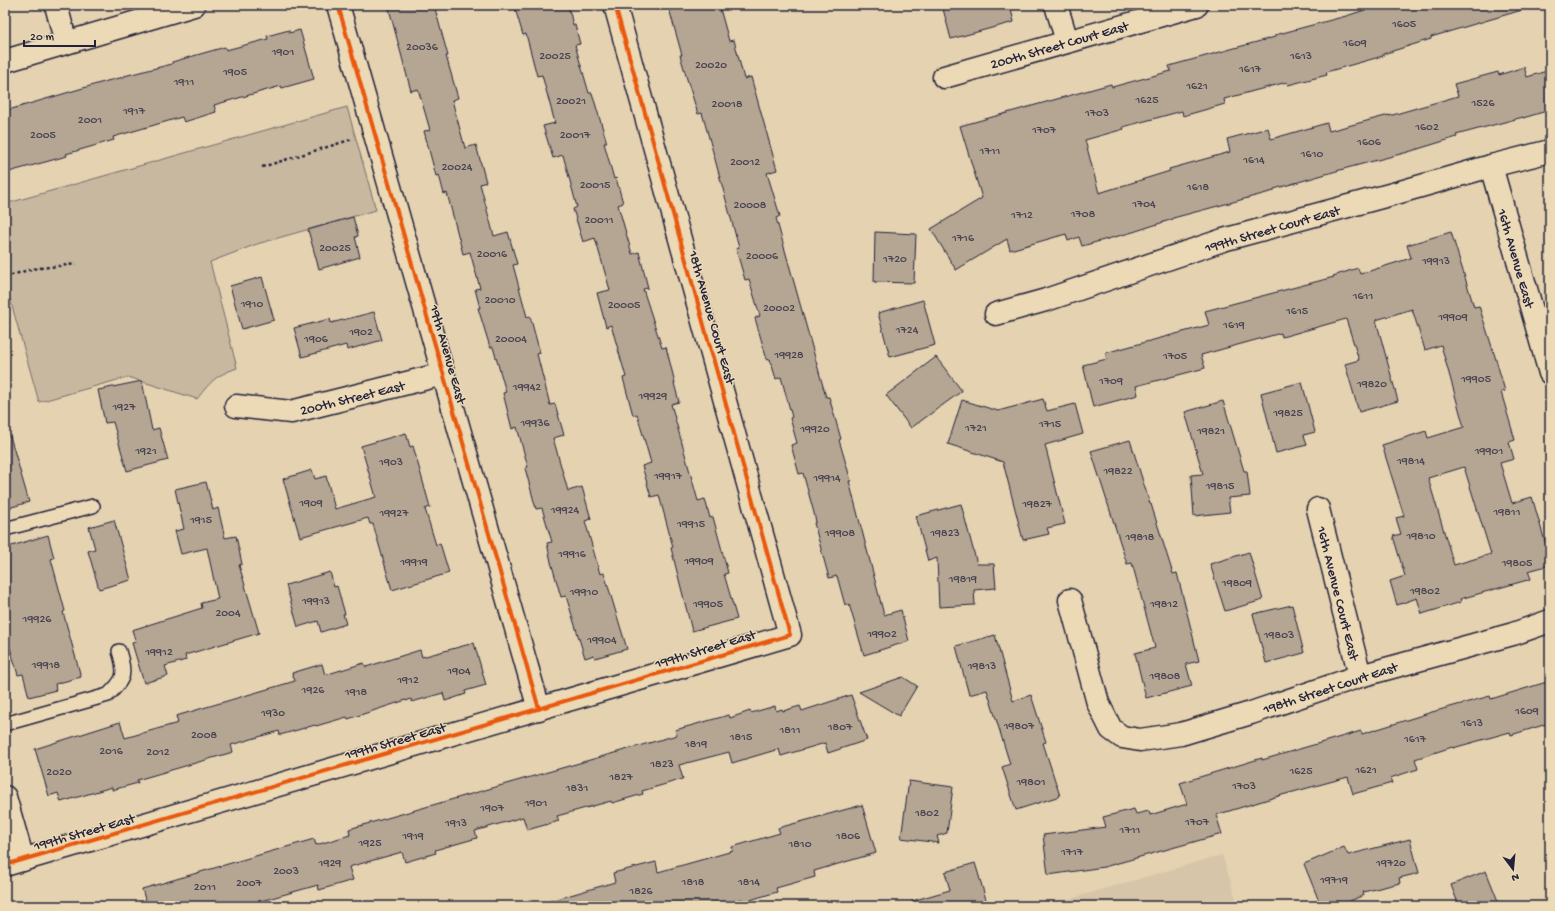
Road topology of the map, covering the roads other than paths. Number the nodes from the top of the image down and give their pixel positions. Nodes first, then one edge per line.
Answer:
1 (56, 5) edge
2 (194, 5) edge
3 (338, 5) edge
4 (615, 5) edge
5 (1056, 5) edge
6 (1197, 5) edge
7 (1067, 41) junction
8 (66, 43) junction
9 (5, 61) edge
10 (944, 77) dead end
11 (1550, 151) edge
12 (1491, 166) junction
13 (996, 314) dead end
14 (1550, 373) edge
15 (443, 374) junction
16 (236, 406) dead end
17 (93, 506) dead end
18 (1318, 509) dead end
19 (5, 530) edge
20 (1070, 600) dead end
21 (1550, 621) edge
22 (790, 635) joint
23 (119, 651) dead end
24 (1360, 676) junction
25 (540, 709) junction
26 (5, 724) edge
27 (5, 797) edge
28 (14, 863) edge

1 - 8 street
2 - 8 street
3 - 15 street, 19th Avenue East
4 - 22 street, 18th Avenue Court East
5 - 7 street
6 - 7 street, 200th Street Court East
7 - 10 street, 200th Street Court East
8 - 9 street
11 - 12 street, 199th Street Court East
12 - 13 street, 199th Street Court East
12 - 14 street, 16th Avenue East
15 - 16 street, 200th Street East
15 - 25 street, 19th Avenue East
17 - 19 lane
18 - 24 street, 16th Avenue Court East
20 - 24 street, 198th Street Court East
21 - 24 street, 198th Street Court East
22 - 25 street, 199th Street East
23 - 26 lane
25 - 28 street, 199th Street East
27 - 28 street

